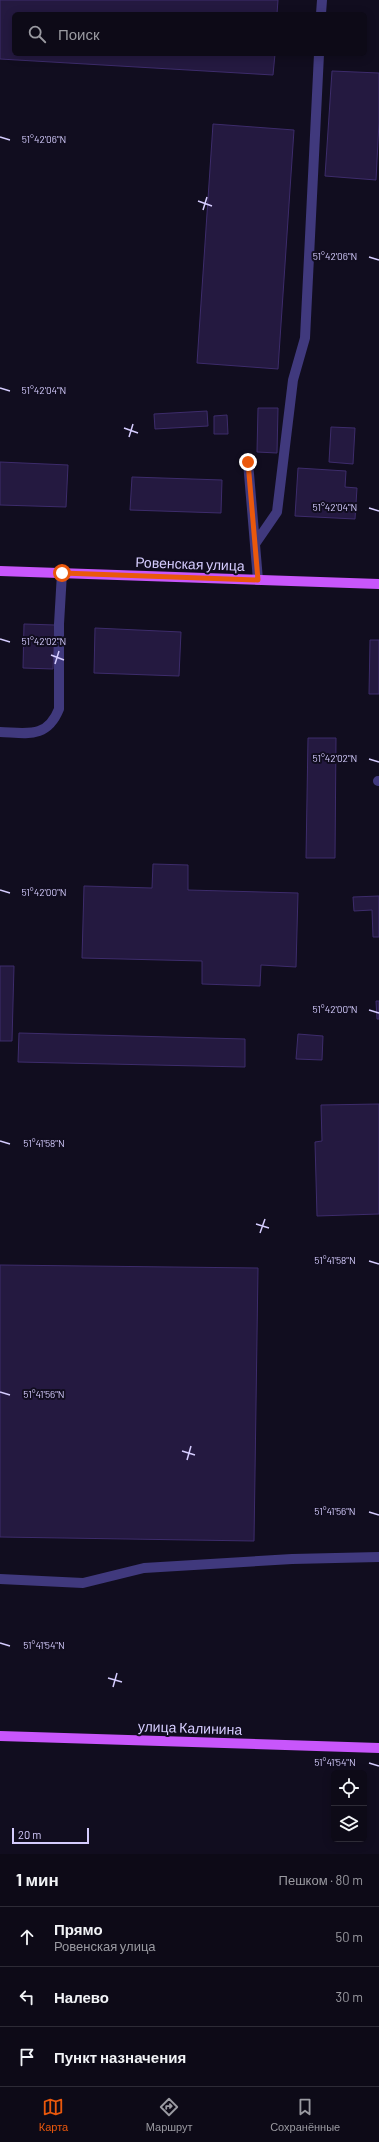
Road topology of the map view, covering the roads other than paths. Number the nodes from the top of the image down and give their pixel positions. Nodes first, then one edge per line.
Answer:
1 (322, 0) edge
2 (321, 12) edge
3 (319, 56) edge
4 (248, 462) dead end
5 (255, 544) junction
6 (0, 571) edge
7 (62, 573) junction
8 (258, 580) junction
9 (379, 584) edge
10 (0, 732) edge
11 (379, 1557) edge
12 (0, 1579) edge
13 (0, 1736) edge
14 (379, 1748) edge

1 - 2 lane
3 - 5 lane
4 - 5 lane
5 - 8 lane
6 - 7 main road, Ровенская улица
7 - 8 main road, Ровенская улица
7 - 10 lane
8 - 9 main road, Ровенская улица
11 - 12 lane
13 - 14 main road, улица Калинина

